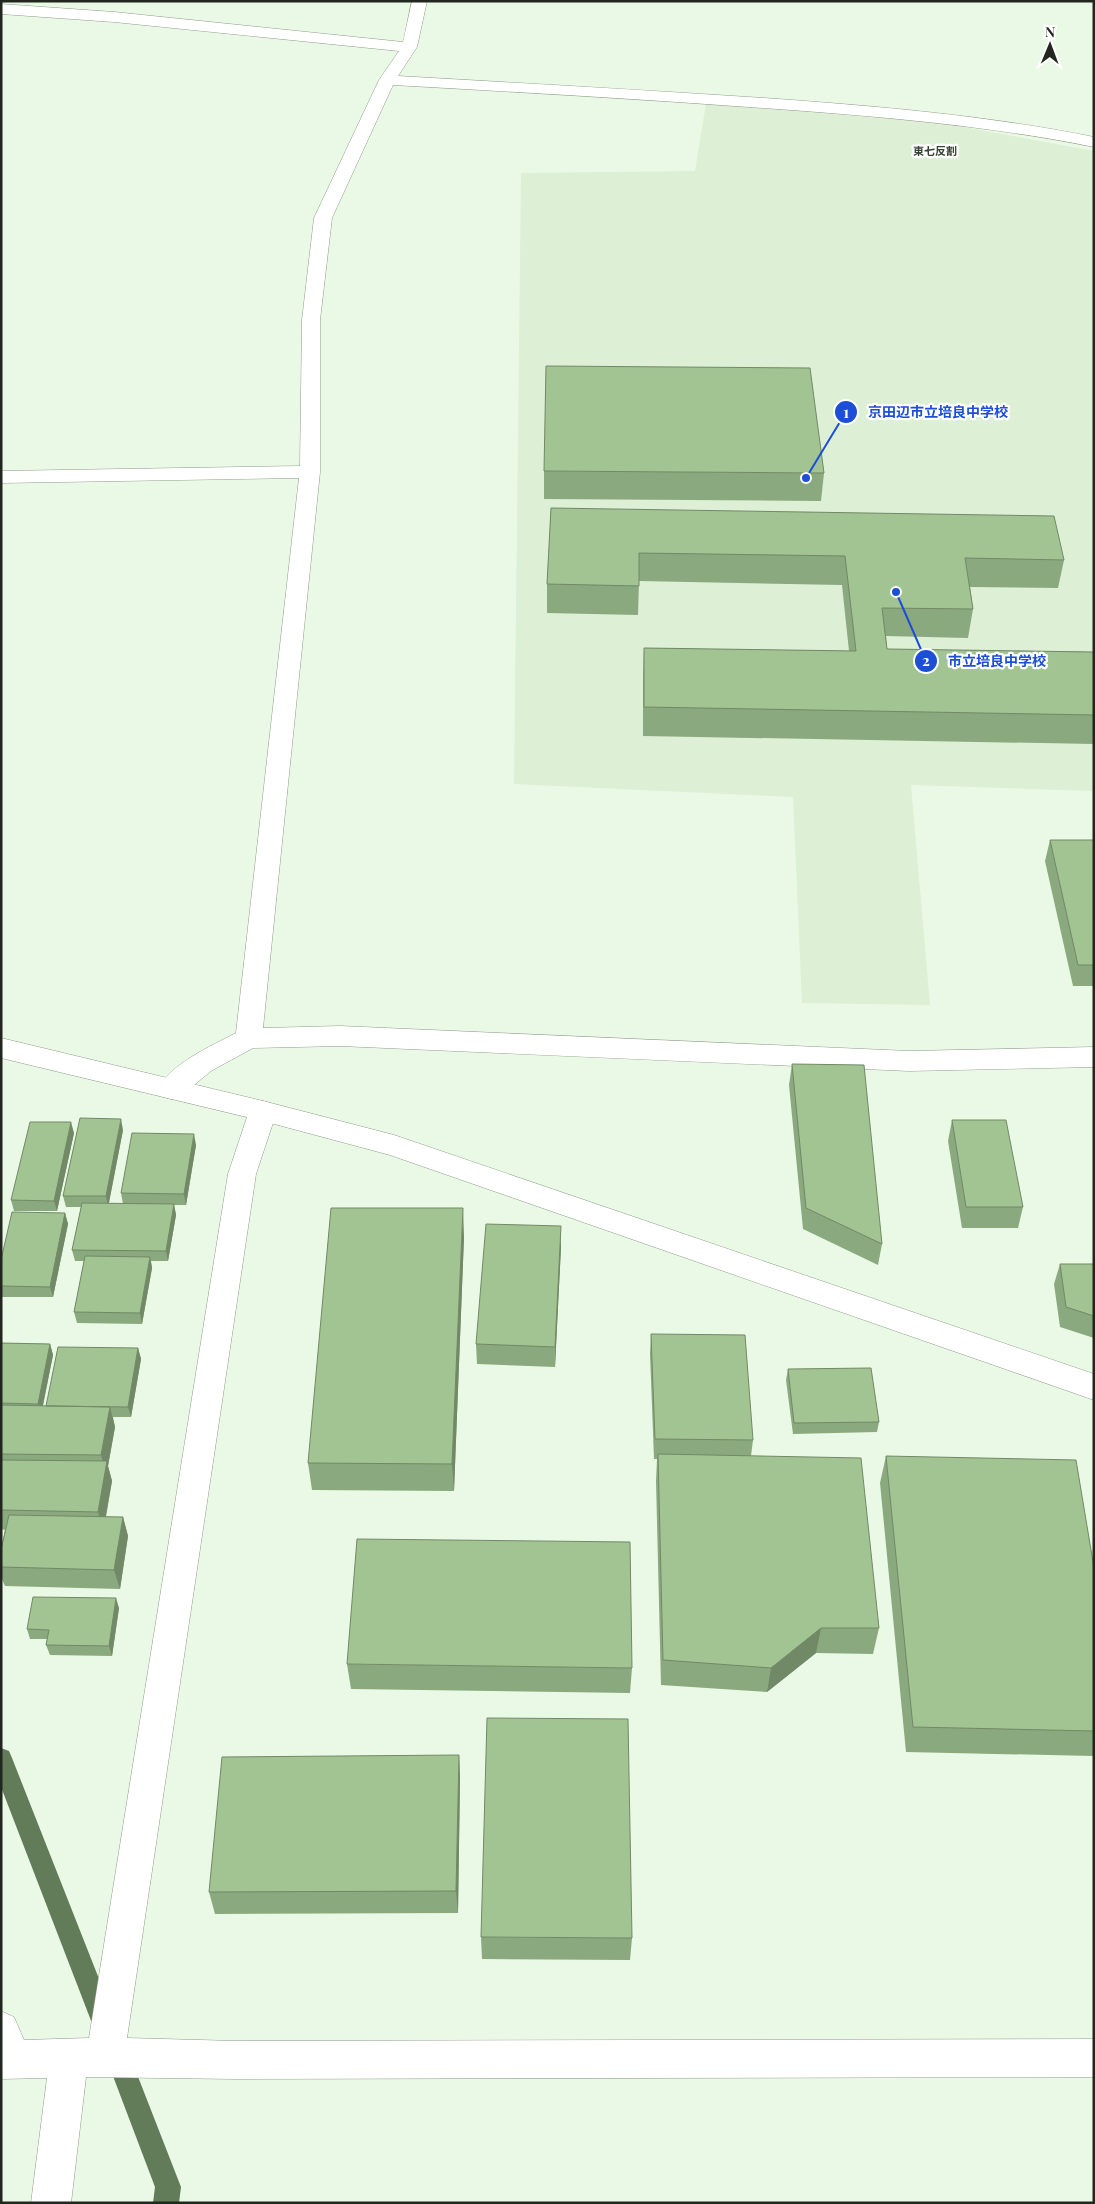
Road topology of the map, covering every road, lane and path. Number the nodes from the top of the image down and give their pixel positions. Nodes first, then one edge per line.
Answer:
1 (420, 1) edge
2 (1, 9) edge
3 (409, 47) junction
4 (387, 80) junction
5 (1094, 142) edge
6 (310, 472) junction
7 (1, 477) edge
8 (249, 1038) junction
9 (1, 1048) edge
10 (1094, 1058) edge
11 (171, 1089) junction
12 (263, 1111) junction
13 (1094, 1387) edge
14 (5, 2050) edge
15 (87, 2058) junction
16 (1094, 2058) edge
17 (51, 2203) edge

1 - 3 street
2 - 3 street
3 - 4 street
4 - 5 street
4 - 6 street
6 - 7 street
6 - 8 street
8 - 10 street
8 - 11 street
9 - 11 street
11 - 12 street
12 - 13 street
12 - 15 street
14 - 15 street
15 - 16 street
15 - 17 street

